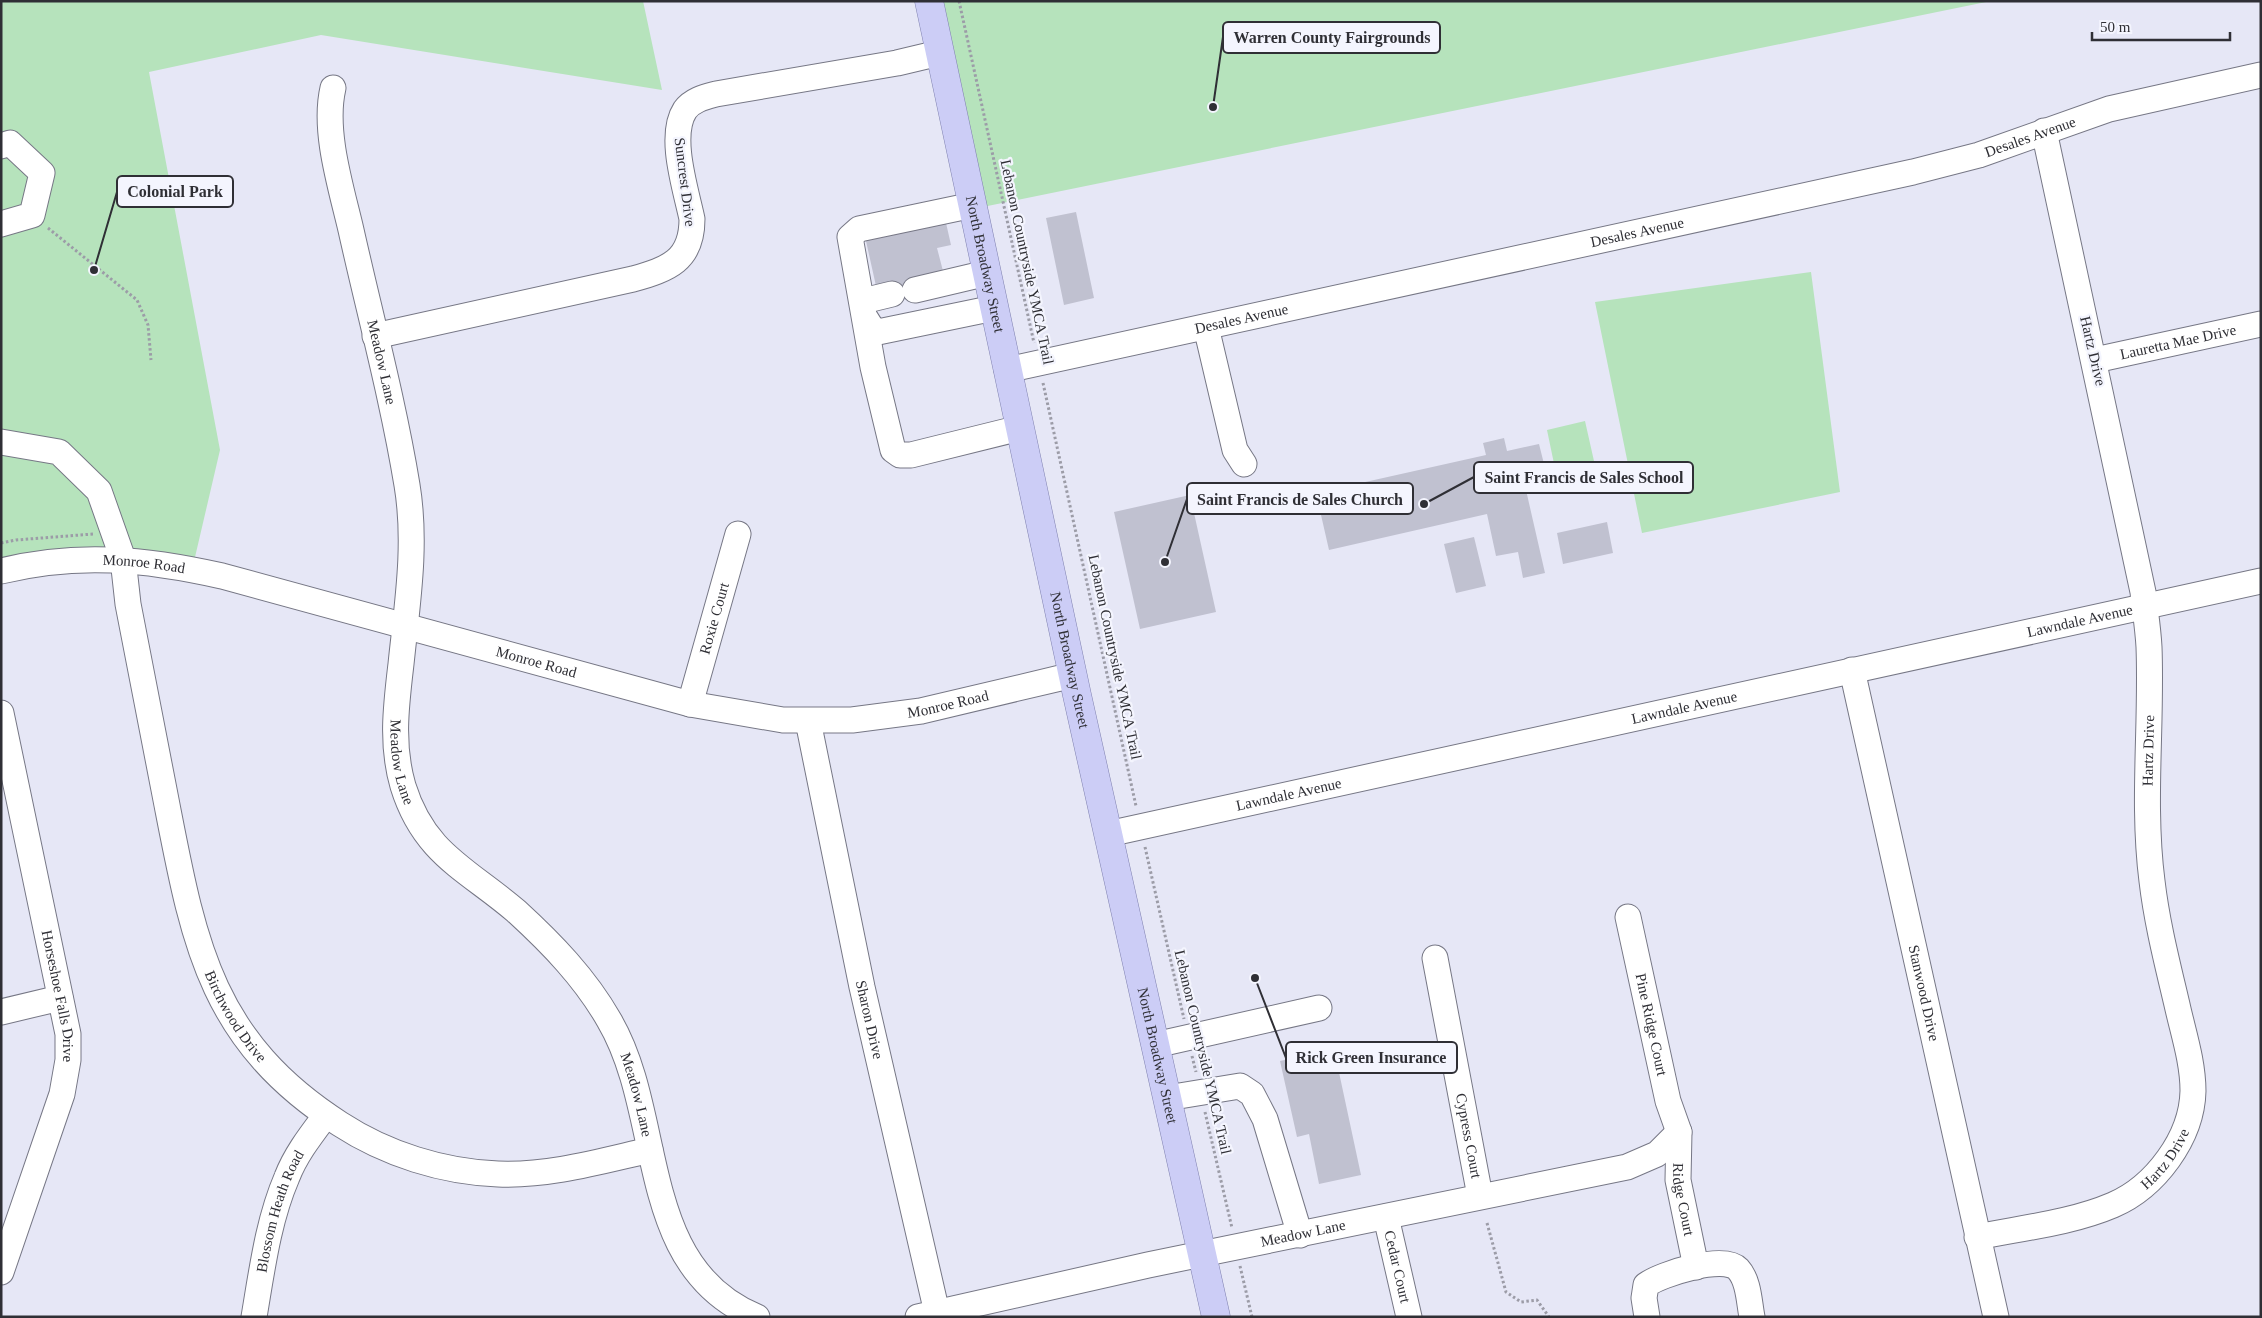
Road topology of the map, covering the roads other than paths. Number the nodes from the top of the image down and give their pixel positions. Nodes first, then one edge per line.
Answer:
1 (929, 1) edge
2 (939, 53) junction
3 (2261, 75) edge
4 (333, 88) dead end
5 (2044, 131) junction
6 (1, 146) edge
7 (973, 205) junction
8 (1, 224) edge
9 (987, 273) junction
10 (994, 308) junction
11 (865, 310) junction
12 (2261, 324) edge
13 (1206, 327) junction
14 (375, 336) junction
15 (2095, 360) junction
16 (1007, 370) junction
17 (1020, 428) junction
18 (1, 442) edge
19 (1244, 464) dead end
20 (738, 534) dead end
21 (123, 559) junction
22 (1, 571) edge
23 (2261, 581) edge
24 (2145, 606) junction
25 (405, 626) junction
26 (1852, 670) junction
27 (1073, 675) junction
28 (690, 704) junction
29 (1, 713) edge
30 (808, 721) junction
31 (1108, 834) junction
32 (1628, 917) dead end
33 (1435, 958) dead end
34 (60, 998) junction
35 (1319, 1008) dead end
36 (1, 1012) edge
37 (1155, 1045) junction
38 (1167, 1098) junction
39 (326, 1115) junction
40 (1679, 1132) junction
41 (650, 1150) junction
42 (1480, 1196) junction
43 (1386, 1217) junction
44 (1300, 1235) junction
45 (1978, 1238) junction
46 (1202, 1254) junction
47 (1696, 1267) junction
48 (1, 1272) edge
49 (931, 1315) edge
50 (254, 1317) edge
51 (757, 1317) edge
52 (1216, 1317) edge
53 (1409, 1317) edge
54 (1647, 1317) edge
55 (1752, 1317) edge
56 (1996, 1317) edge

1 - 2 main road, North Broadway Street
2 - 7 main road, North Broadway Street
2 - 14 street, Suncrest Drive
3 - 5 street, Desales Avenue
4 - 14 street, Meadow Lane
5 - 13 street, Desales Avenue
5 - 15 street, Hartz Drive
6 - 8 street
7 - 9 main road, North Broadway Street
7 - 11 street
9 - 10 main road, North Broadway Street
9 - 11 street
10 - 11 street
10 - 16 main road, North Broadway Street
11 - 17 street
12 - 15 street, Lauretta Mae Drive
13 - 16 street, Desales Avenue
13 - 19 street
14 - 25 street, Meadow Lane
15 - 24 street, Hartz Drive
16 - 17 main road, North Broadway Street
17 - 27 main road, North Broadway Street
18 - 21 street, Birchwood Drive
20 - 28 street, Roxie Court
21 - 22 street, Monroe Road
21 - 25 street, Monroe Road
21 - 39 street, Birchwood Drive
23 - 24 street, Lawndale Avenue
24 - 26 street, Lawndale Avenue
24 - 45 street, Hartz Drive
25 - 28 street, Monroe Road
25 - 41 street, Meadow Lane
26 - 31 street, Lawndale Avenue
26 - 45 street, Stanwood Drive
27 - 30 street, Monroe Road
27 - 31 main road, North Broadway Street
28 - 30 street, Monroe Road
29 - 34 street, Horseshoe Falls Drive
30 - 49 street, Sharon Drive
31 - 37 main road, North Broadway Street
32 - 40 street, Pine Ridge Court
33 - 42 street, Cypress Court
34 - 36 street
34 - 48 street, Horseshoe Falls Drive
35 - 37 street
37 - 38 main road, North Broadway Street
38 - 44 street
38 - 46 main road, North Broadway Street
39 - 41 street, Birchwood Drive
39 - 50 street, Blossom Heath Road
40 - 42 street, Meadow Lane
40 - 47 street, Ridge Court
41 - 51 street, Meadow Lane
42 - 43 street, Meadow Lane
43 - 44 street, Meadow Lane
43 - 53 street, Cedar Court
44 - 46 street, Meadow Lane
45 - 56 street, Stanwood Drive
46 - 49 street, Meadow Lane
46 - 52 main road, North Broadway Street
47 - 54 street
47 - 55 street

